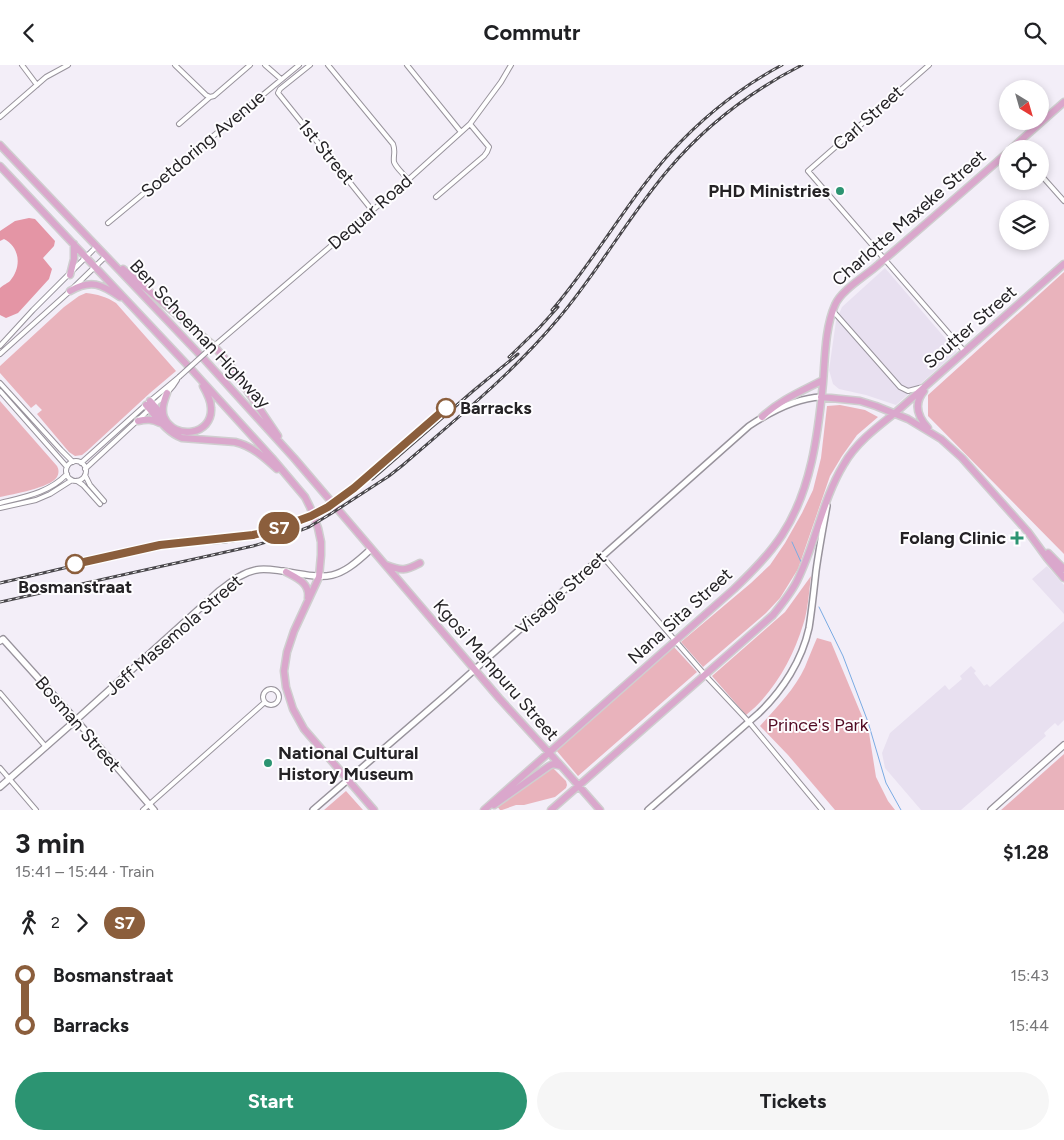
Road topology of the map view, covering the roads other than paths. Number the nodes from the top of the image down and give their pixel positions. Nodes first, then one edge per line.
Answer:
1 (22, 65) edge
2 (68, 65) edge
3 (176, 65) edge
4 (250, 65) edge
5 (299, 65) edge
6 (310, 65) edge
7 (328, 65) edge
8 (407, 65) edge
9 (511, 65) edge
10 (929, 65) edge
11 (268, 66) edge
12 (281, 79) junction
13 (37, 85) junction
14 (210, 97) junction
15 (1064, 102) edge
16 (0, 117) edge
17 (179, 124) dead end
18 (470, 124) junction
19 (461, 132) junction
20 (1024, 140) edge
21 (0, 145) edge
22 (999, 160) edge
23 (0, 166) edge
24 (408, 179) junction
25 (1049, 184) edge
26 (436, 197) dead end
27 (1064, 201) edge
28 (372, 210) junction
29 (108, 223) dead end
30 (74, 244) junction
31 (97, 247) junction
32 (87, 257) junction
33 (108, 257) junction
34 (885, 260) junction
35 (1064, 264) edge
36 (95, 266) junction
37 (70, 275) junction
38 (70, 291) junction
39 (132, 305) junction
40 (833, 311) junction
41 (0, 346) edge
42 (213, 347) junction
43 (965, 352) junction
44 (0, 354) edge
45 (192, 370) junction
46 (938, 375) junction
47 (179, 378) junction
48 (823, 380) junction
49 (0, 383) edge
50 (925, 387) junction
51 (0, 391) edge
52 (167, 393) junction
53 (821, 397) junction
54 (150, 405) junction
55 (895, 413) junction
56 (164, 417) junction
57 (762, 417) junction
58 (138, 421) junction
59 (164, 425) junction
60 (941, 439) junction
61 (288, 452) junction
62 (73, 462) junction
63 (81, 463) junction
64 (67, 467) junction
65 (85, 469) junction
66 (67, 474) junction
67 (85, 475) junction
68 (74, 480) junction
69 (830, 489) junction
70 (305, 497) junction
71 (0, 503) edge
72 (0, 508) edge
73 (1028, 532) junction
74 (371, 549) junction
75 (602, 556) junction
76 (420, 563) dead end
77 (385, 565) junction
78 (1064, 569) edge
79 (286, 572) junction
80 (318, 577) junction
81 (1064, 578) edge
82 (307, 604) junction
83 (1, 640) edge
84 (675, 641) junction
85 (474, 669) junction
86 (705, 675) junction
87 (0, 693) edge
88 (265, 702) junction
89 (76, 721) junction
90 (749, 722) junction
91 (1064, 745) edge
92 (46, 747) junction
93 (549, 753) junction
94 (0, 768) edge
95 (563, 768) junction
96 (9, 779) junction
97 (347, 779) junction
98 (579, 786) junction
99 (0, 787) edge
100 (149, 805) junction
101 (36, 810) edge
102 (143, 810) edge
103 (154, 810) edge
104 (313, 810) edge
105 (374, 810) edge
106 (485, 810) edge
107 (551, 810) edge
108 (600, 810) edge
109 (648, 810) edge
110 (821, 810) edge
111 (991, 810) edge

1 - 13 street
2 - 13 street
3 - 14 street
4 - 14 street
5 - 12 street, Soetdoring Avenue
6 - 28 street, 1st Street
7 - 24 street
8 - 19 street
9 - 18 street, Dequar Road
10 - 34 street, Carl Street
11 - 12 street
12 - 29 street, Soetdoring Avenue
13 - 16 street
14 - 17 street
15 - 20 main road
18 - 19 street, Dequar Road
18 - 26 street
19 - 24 street, Dequar Road
21 - 31 main road, Ben Schoeman Highway
22 - 34 main road, Charlotte Maxeke Street
23 - 30 main road, Ben Schoeman Highway
24 - 28 street, Dequar Road
25 - 27 street
28 - 42 street, Dequar Road
30 - 32 main road, Ben Schoeman Highway
30 - 37 main road
31 - 32 street
31 - 33 main road, Ben Schoeman Highway
32 - 36 main road, Ben Schoeman Highway
32 - 37 street
33 - 36 street
33 - 42 main road
33 - 61 main road, Ben Schoeman Highway
34 - 40 main road, Charlotte Maxeke Street
34 - 43 street
35 - 43 main road, Soutter Street
36 - 38 street
36 - 39 main road, Ben Schoeman Highway
37 - 41 street
38 - 39 main road
38 - 44 street
39 - 45 main road, Ben Schoeman Highway
40 - 48 main road, Charlotte Maxeke Street
40 - 50 street
42 - 47 street, Dequar Road, bridge
42 - 61 main road
43 - 46 main road, Soutter Street
45 - 56 main road
45 - 70 main road, Ben Schoeman Highway
46 - 50 main road, Soutter Street
46 - 60 main road
47 - 52 street
47 - 54 street
48 - 53 main road, Charlotte Maxeke Street
48 - 57 main road
49 - 62 street
50 - 55 main road, Soutter Street
51 - 64 street
52 - 54 street
52 - 56 main road
53 - 55 main road
53 - 57 street, Visagie Street
53 - 84 main road, Nana Sita Street
54 - 56 main road
54 - 58 street
54 - 59 main road
54 - 63 street
55 - 60 main road
55 - 69 main road
57 - 75 street, Visagie Street
58 - 59 main road
58 - 65 street
59 - 70 main road
60 - 73 main road
61 - 74 main road, Ben Schoeman Highway
62 - 63 street
62 - 64 street
63 - 65 street
64 - 66 street
65 - 67 street
66 - 68 street
66 - 71 street
67 - 68 street
67 - 68 street
68 - 72 street
69 - 86 main road
69 - 90 street
70 - 80 main road, Ben Schoeman Highway
73 - 78 main road
73 - 81 main road
74 - 77 main road, Kgosi Mampuru Street
74 - 80 main road, Jeff Masemola Street
75 - 84 street
75 - 85 street, Visagie Street
76 - 77 main road
77 - 85 main road, Kgosi Mampuru Street
79 - 80 main road, Jeff Masemola Street
79 - 82 main road
79 - 89 main road, Jeff Masemola Street
80 - 82 main road, Ben Schoeman Highway
82 - 97 main road, Ben Schoeman Highway
83 - 89 main road, Bosman Street
84 - 86 street
84 - 93 main road, Nana Sita Street
85 - 93 main road, Kgosi Mampuru Street
85 - 97 street, Visagie Street
86 - 90 street
86 - 98 main road
87 - 92 street
88 - 88 street
88 - 100 street
89 - 92 main road, Jeff Masemola Street
89 - 100 main road, Bosman Street
90 - 109 street
90 - 110 street
91 - 111 main road
92 - 96 main road, Jeff Masemola Street
93 - 95 main road, Kgosi Mampuru Street
93 - 106 main road, Nana Sita Street
94 - 96 street
95 - 98 main road, Kgosi Mampuru Street
95 - 106 main road
96 - 99 main road, Jeff Masemola Street
96 - 101 street
97 - 104 street, Visagie Street
97 - 105 main road, Ben Schoeman Highway
98 - 107 main road
98 - 108 main road, Kgosi Mampuru Street
100 - 102 street
100 - 103 main road, Bosman Street

